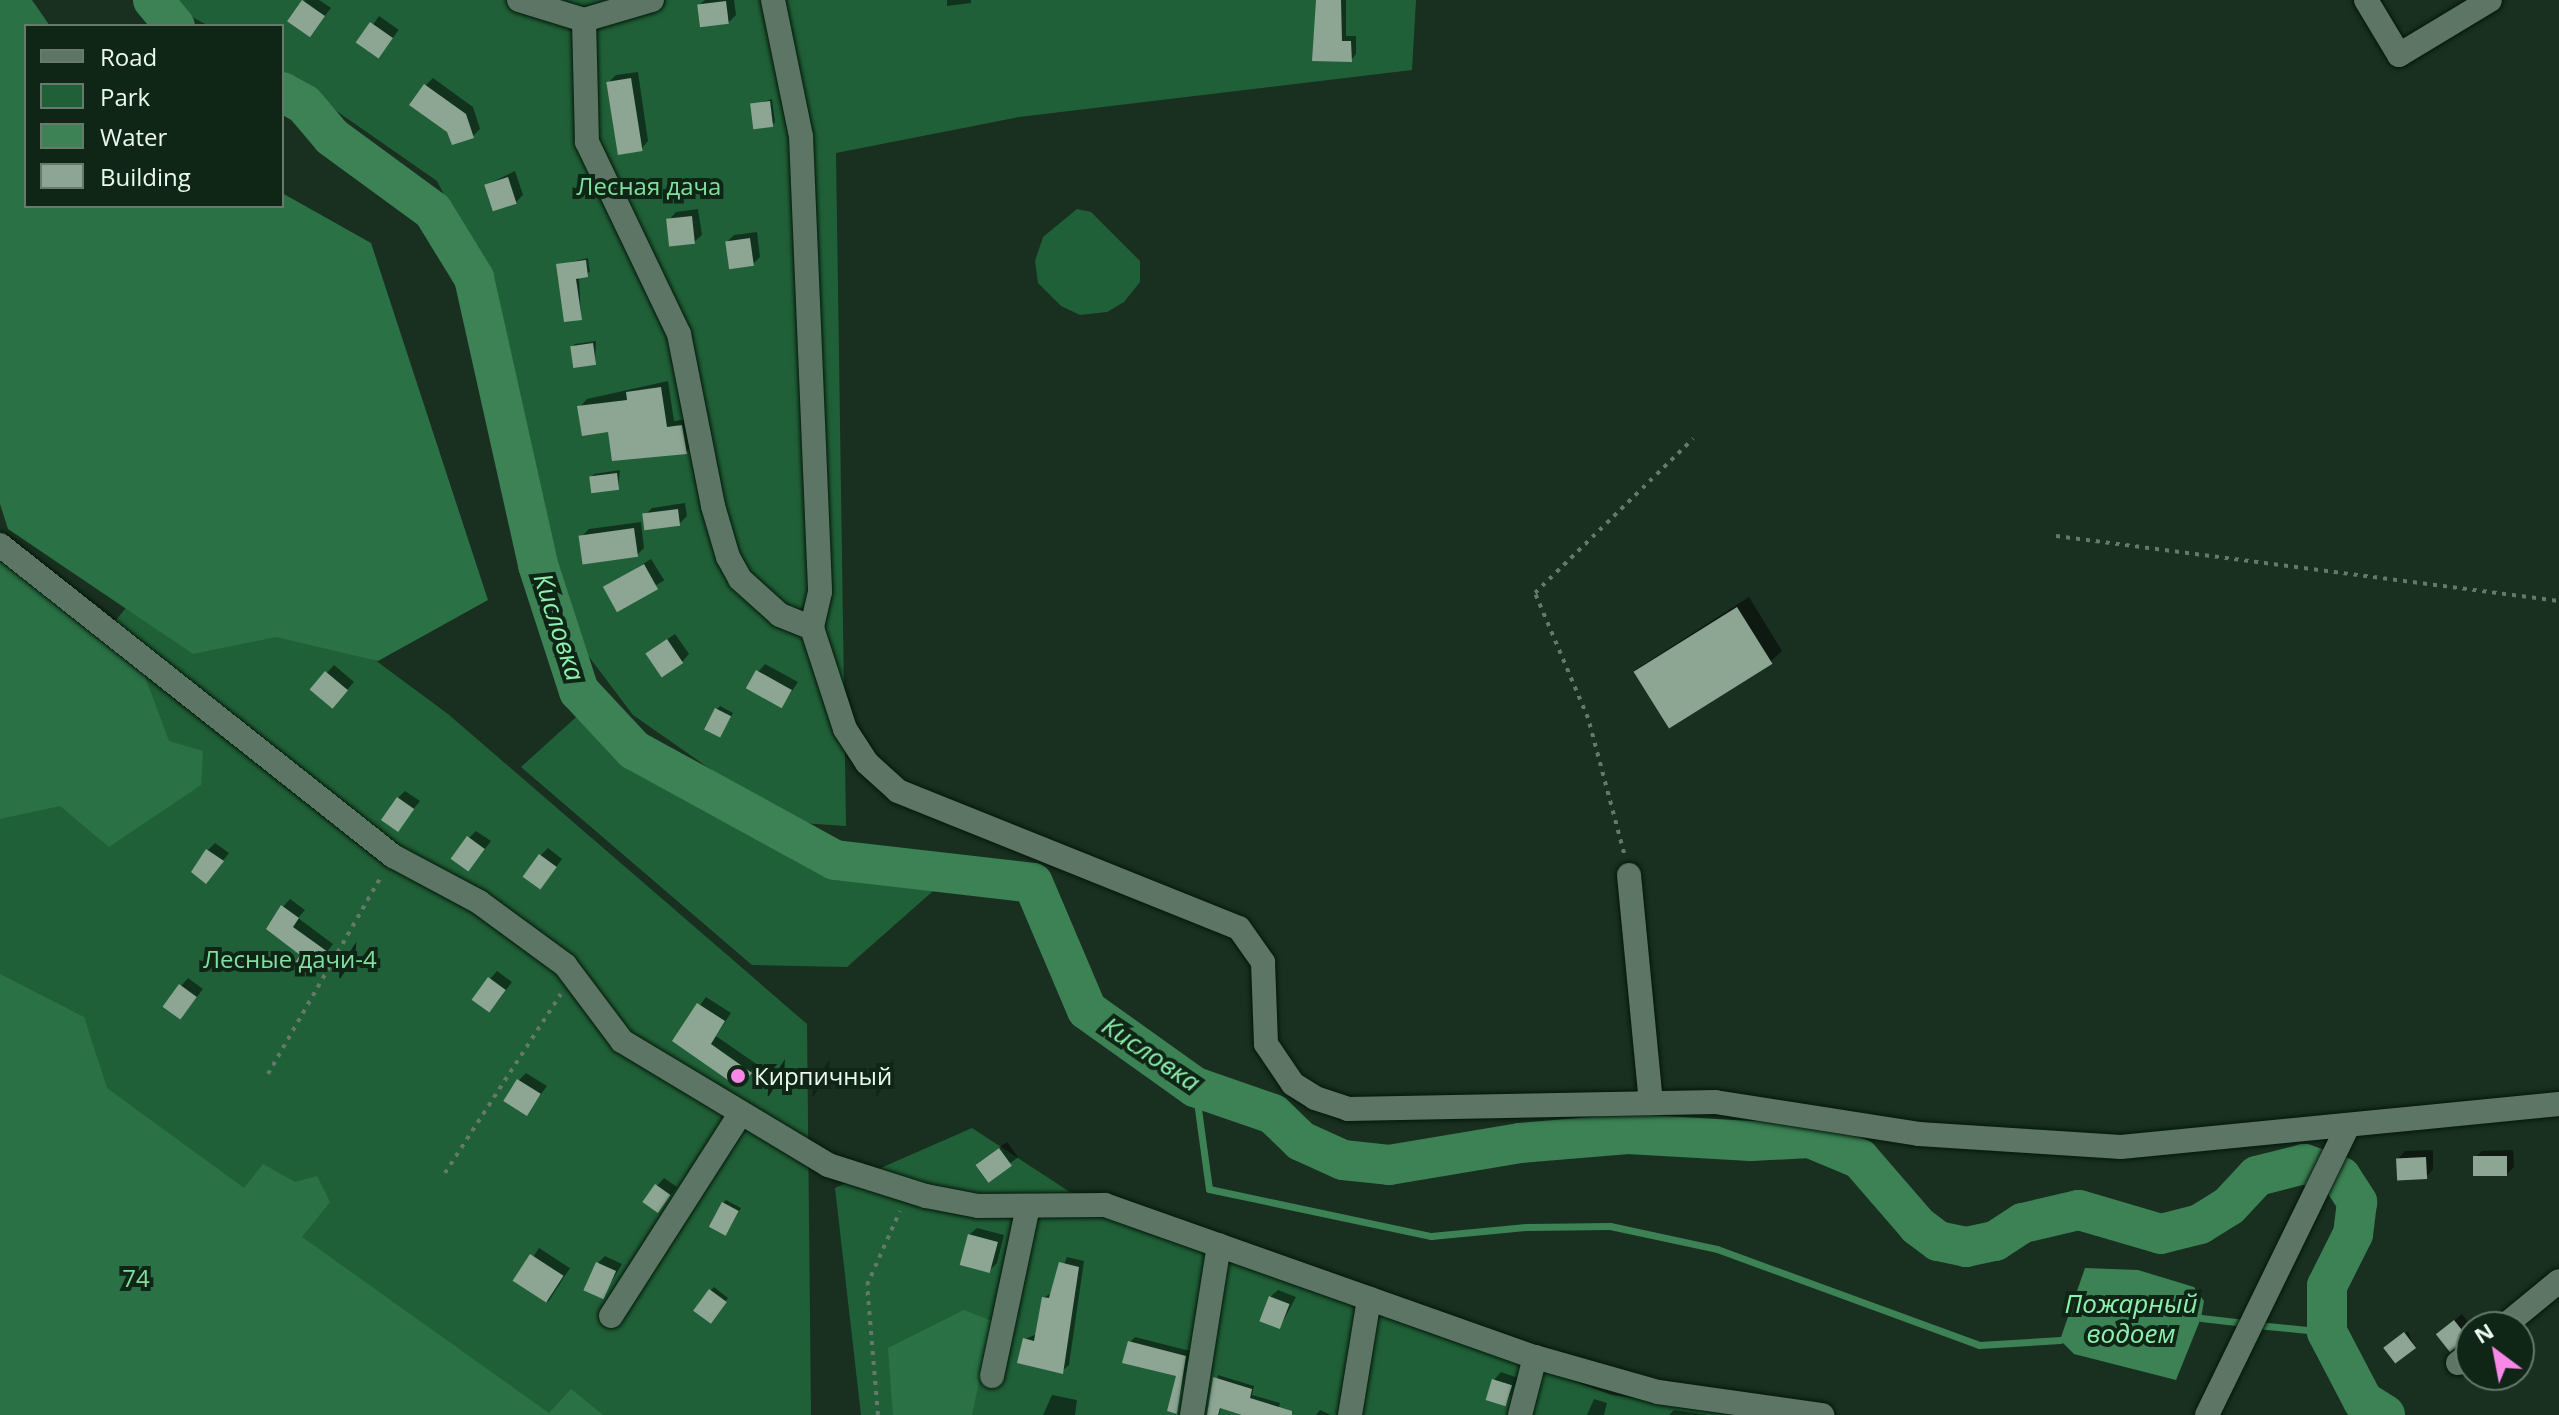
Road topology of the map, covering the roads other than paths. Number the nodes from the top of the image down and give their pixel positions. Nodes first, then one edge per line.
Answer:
1 (519, 0) edge
2 (652, 0) edge
3 (773, 0) edge
4 (2366, 0) edge
5 (2490, 0) edge
6 (584, 20) junction
7 (0, 545) edge
8 (812, 628) junction
9 (1629, 875) road end
10 (1651, 1103) junction
11 (2559, 1104) edge
12 (741, 1113) junction
13 (2347, 1128) junction
14 (1028, 1207) junction
15 (1219, 1245) junction
16 (2559, 1281) edge
17 (1369, 1299) junction
18 (2522, 1311) edge
19 (611, 1316) dead end
20 (1535, 1357) junction
21 (992, 1376) dead end
22 (1656, 1403) edge
23 (1786, 1411) edge
24 (1192, 1415) edge
25 (1350, 1415) edge
26 (1520, 1415) edge
27 (1822, 1415) edge
28 (2207, 1415) edge

1 - 6 street
2 - 6 street
3 - 8 street
4 - 5 street
6 - 8 street
7 - 12 street
8 - 10 street
9 - 10 street
10 - 13 street
11 - 13 street
12 - 14 street
12 - 19 street
13 - 28 street
14 - 15 street
14 - 21 street
15 - 17 street
15 - 24 street
16 - 18 street
17 - 20 street
17 - 25 street
20 - 22 street
20 - 26 street
22 - 23 street
23 - 27 street

